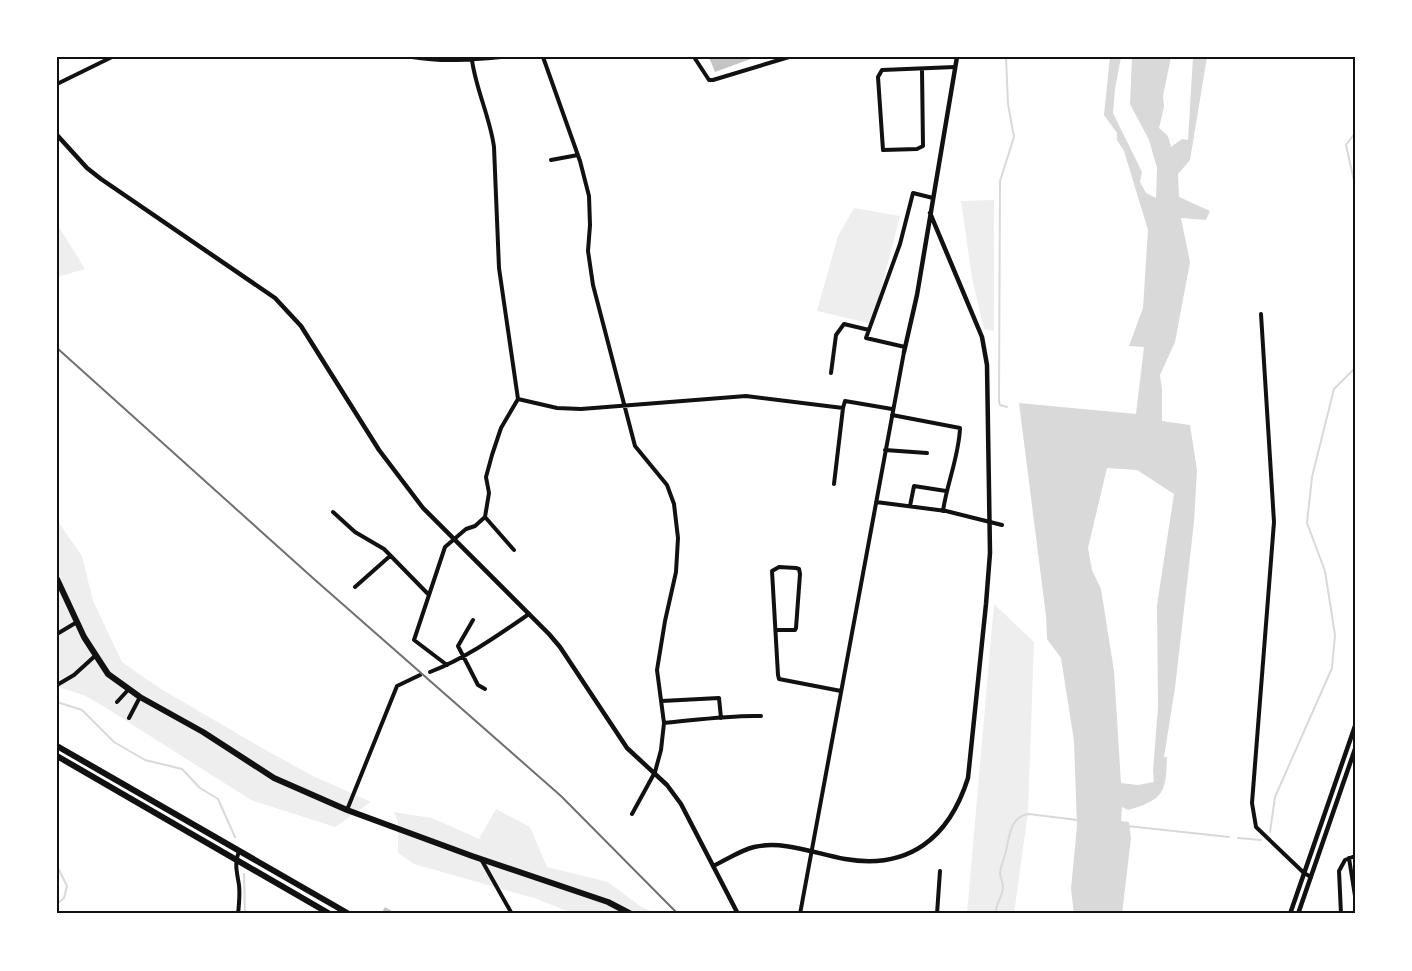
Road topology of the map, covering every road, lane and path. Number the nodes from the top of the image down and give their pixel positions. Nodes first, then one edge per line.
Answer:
1 (112, 57) edge
2 (412, 57) edge
3 (501, 57) edge
4 (543, 57) edge
5 (694, 57) edge
6 (789, 57) edge
7 (957, 57) edge
8 (472, 60) junction
9 (955, 67) junction
10 (921, 70) junction
11 (57, 84) edge
12 (57, 135) edge
13 (578, 155) junction
14 (551, 160) dead end
15 (933, 198) junction
16 (930, 213) junction
17 (1261, 314) dead end
18 (869, 330) junction
19 (904, 349) junction
20 (831, 373) dead end
21 (518, 399) junction
22 (624, 405) junction
23 (843, 408) junction
24 (892, 409) junction
25 (891, 415) junction
26 (885, 450) junction
27 (927, 453) dead end
28 (834, 484) dead end
29 (946, 491) junction
30 (876, 502) junction
31 (910, 506) junction
32 (943, 511) junction
33 (333, 513) dead end
34 (485, 517) junction
35 (989, 522) junction
36 (1002, 525) dead end
37 (454, 539) junction
38 (514, 550) dead end
39 (390, 555) junction
40 (57, 579) edge
41 (355, 587) dead end
42 (429, 595) junction
43 (530, 614) junction
44 (473, 620) dead end
45 (77, 621) junction
46 (776, 630) junction
47 (57, 634) edge
48 (96, 655) junction
49 (463, 656) junction
50 (447, 665) junction
51 (430, 672) dead end
52 (420, 675) dead end
53 (57, 685) edge
54 (485, 689) dead end
55 (128, 690) junction
56 (841, 691) junction
57 (140, 697) junction
58 (662, 701) junction
59 (117, 702) dead end
60 (761, 716) dead end
61 (129, 718) dead end
62 (722, 718) junction
63 (664, 723) junction
64 (1355, 727) edge
65 (57, 746) edge
66 (1355, 749) edge
67 (57, 756) edge
68 (655, 772) junction
69 (347, 810) junction
70 (632, 814) dead end
71 (239, 851) junction
72 (811, 851) junction
73 (1355, 856) edge
74 (480, 858) junction
75 (1349, 858) junction
76 (236, 860) junction
77 (713, 866) junction
78 (940, 871) dead end
79 (1304, 873) junction
80 (1311, 877) junction
81 (1355, 896) edge
82 (238, 914) edge
83 (330, 914) edge
84 (349, 914) edge
85 (512, 914) edge
86 (631, 914) edge
87 (738, 914) edge
88 (800, 914) edge
89 (937, 914) edge
90 (1290, 914) edge
91 (1298, 914) edge
92 (1341, 914) edge

1 - 11 street
2 - 8 street
3 - 8 street
4 - 13 street
5 - 6 street
7 - 9 street
8 - 21 street
9 - 10 street
9 - 15 street
10 - 10 street
12 - 37 street
13 - 14 street
13 - 22 street
15 - 16 street
15 - 18 street
16 - 19 street
16 - 35 street
17 - 79 street
18 - 19 street
18 - 20 street
19 - 24 street
21 - 22 street
21 - 34 street
22 - 23 street
22 - 58 street
23 - 24 street
23 - 28 street
24 - 25 street
25 - 26 street
25 - 29 street
26 - 27 street
26 - 30 street
29 - 31 street
29 - 32 street
30 - 31 street
30 - 56 street
31 - 32 street
32 - 35 street
33 - 39 street
34 - 37 street
34 - 38 street
35 - 36 street
35 - 72 street
37 - 42 street
37 - 43 street
39 - 41 street
39 - 42 street
40 - 45 highway
42 - 50 street
43 - 49 street
43 - 68 street
44 - 49 street
45 - 47 street
45 - 48 highway
46 - 46 street
46 - 56 street
48 - 53 street
48 - 55 highway
49 - 50 street
49 - 54 street
50 - 51 street
52 - 69 street
55 - 57 highway
55 - 59 street
56 - 72 street
57 - 61 street
57 - 69 highway
58 - 62 street
58 - 63 street
60 - 62 street
62 - 63 street
63 - 68 street
64 - 79 street
65 - 71 highway
66 - 80 street
67 - 76 highway
68 - 70 street
68 - 77 street
69 - 74 highway
71 - 76 street
71 - 84 highway
72 - 77 street
72 - 88 street
73 - 75 street
74 - 85 street
74 - 86 highway
75 - 81 street
75 - 92 street
76 - 82 street
76 - 83 highway
77 - 87 street
78 - 89 street
79 - 80 street
79 - 90 street
80 - 91 street

